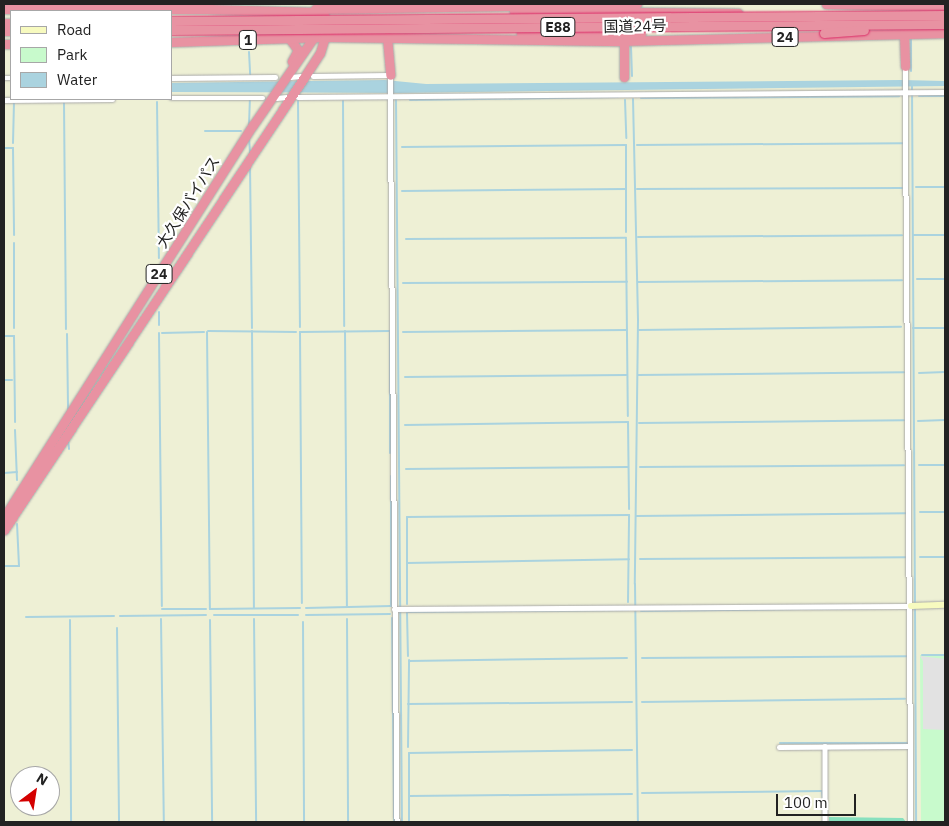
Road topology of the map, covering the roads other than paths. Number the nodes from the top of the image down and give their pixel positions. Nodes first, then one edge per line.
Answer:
1 (624, 4) edge
2 (637, 4) edge
3 (826, 4) edge
4 (904, 5) edge
5 (16, 6) edge
6 (943, 6) edge
7 (387, 7) edge
8 (4, 9) edge
9 (208, 9) junction
10 (340, 9) junction
11 (406, 10) junction
12 (945, 14) edge
13 (824, 16) junction
14 (172, 22) edge
15 (326, 22) junction
16 (172, 30) edge
17 (944, 30) edge
18 (326, 37) junction
19 (906, 37) junction
20 (289, 38) junction
21 (313, 38) junction
22 (415, 38) junction
23 (451, 39) junction
24 (624, 40) junction
25 (388, 41) junction
26 (172, 42) edge
27 (320, 53) junction
28 (905, 66) joint
29 (305, 77) junction
30 (390, 77) junction
31 (626, 77) dead end
32 (172, 78) edge
33 (283, 78) junction
34 (906, 92) junction
35 (945, 92) edge
36 (390, 95) junction
37 (271, 96) junction
38 (292, 96) junction
39 (172, 98) edge
40 (68, 424) junction
41 (21, 497) junction
42 (4, 517) edge
43 (4, 530) edge
44 (914, 606) junction
45 (945, 606) edge
46 (398, 609) junction
47 (824, 746) junction
48 (910, 746) junction
49 (779, 747) dead end
50 (397, 822) edge
51 (825, 822) edge
52 (911, 822) edge

1 - 2 highway, 国道24号
1 - 11 highway, 国道24号
3 - 4 highway
4 - 6 highway
5 - 8 highway, 1
5 - 9 highway, 1
7 - 10 highway, 国道24号
7 - 11 highway, 国道24号
9 - 10 highway, 1
9 - 15 highway
10 - 15 highway, 大久保バイパス / 24
11 - 13 highway, bridge
12 - 13 highway, E88, bridge
13 - 14 highway, E88, bridge
15 - 18 highway
15 - 21 highway, 大久保バイパス / 24
16 - 17 highway, E88, bridge
17 - 19 highway, 国道24号 / 24
17 - 22 highway, bridge
18 - 21 highway, 1
18 - 25 highway, 国道24号 / 24
18 - 27 highway, 大久保バイパス / 24
19 - 24 highway, 国道24号 / 24
19 - 28 highway
20 - 21 highway, 1
20 - 26 highway, 1
20 - 33 highway
21 - 33 highway, 大久保バイパス / 24
22 - 23 highway, 国道24号 / 24
22 - 25 highway, 国道24号 / 24
23 - 24 highway, 国道24号 / 24
23 - 25 highway
24 - 31 highway
25 - 27 highway
25 - 30 highway
27 - 29 highway, 大久保バイパス / 24
28 - 34 street
29 - 30 street
29 - 33 street
29 - 38 highway, 大久保バイパス / 24
30 - 36 street
32 - 33 street
33 - 37 highway, 大久保バイパス / 24
34 - 35 street
34 - 36 street
34 - 44 street
36 - 38 street
36 - 46 street
37 - 38 street
37 - 39 street
37 - 40 highway, 大久保バイパス / 24
38 - 40 highway, 大久保バイパス / 24
40 - 41 highway, 大久保バイパス / 24
40 - 41 highway, 大久保バイパス / 24
41 - 42 highway, 大久保バイパス / 24
41 - 43 highway, 大久保バイパス / 24
44 - 45 street
44 - 46 street
44 - 48 street
46 - 50 street
47 - 48 street
47 - 49 street
47 - 51 street
48 - 52 street

